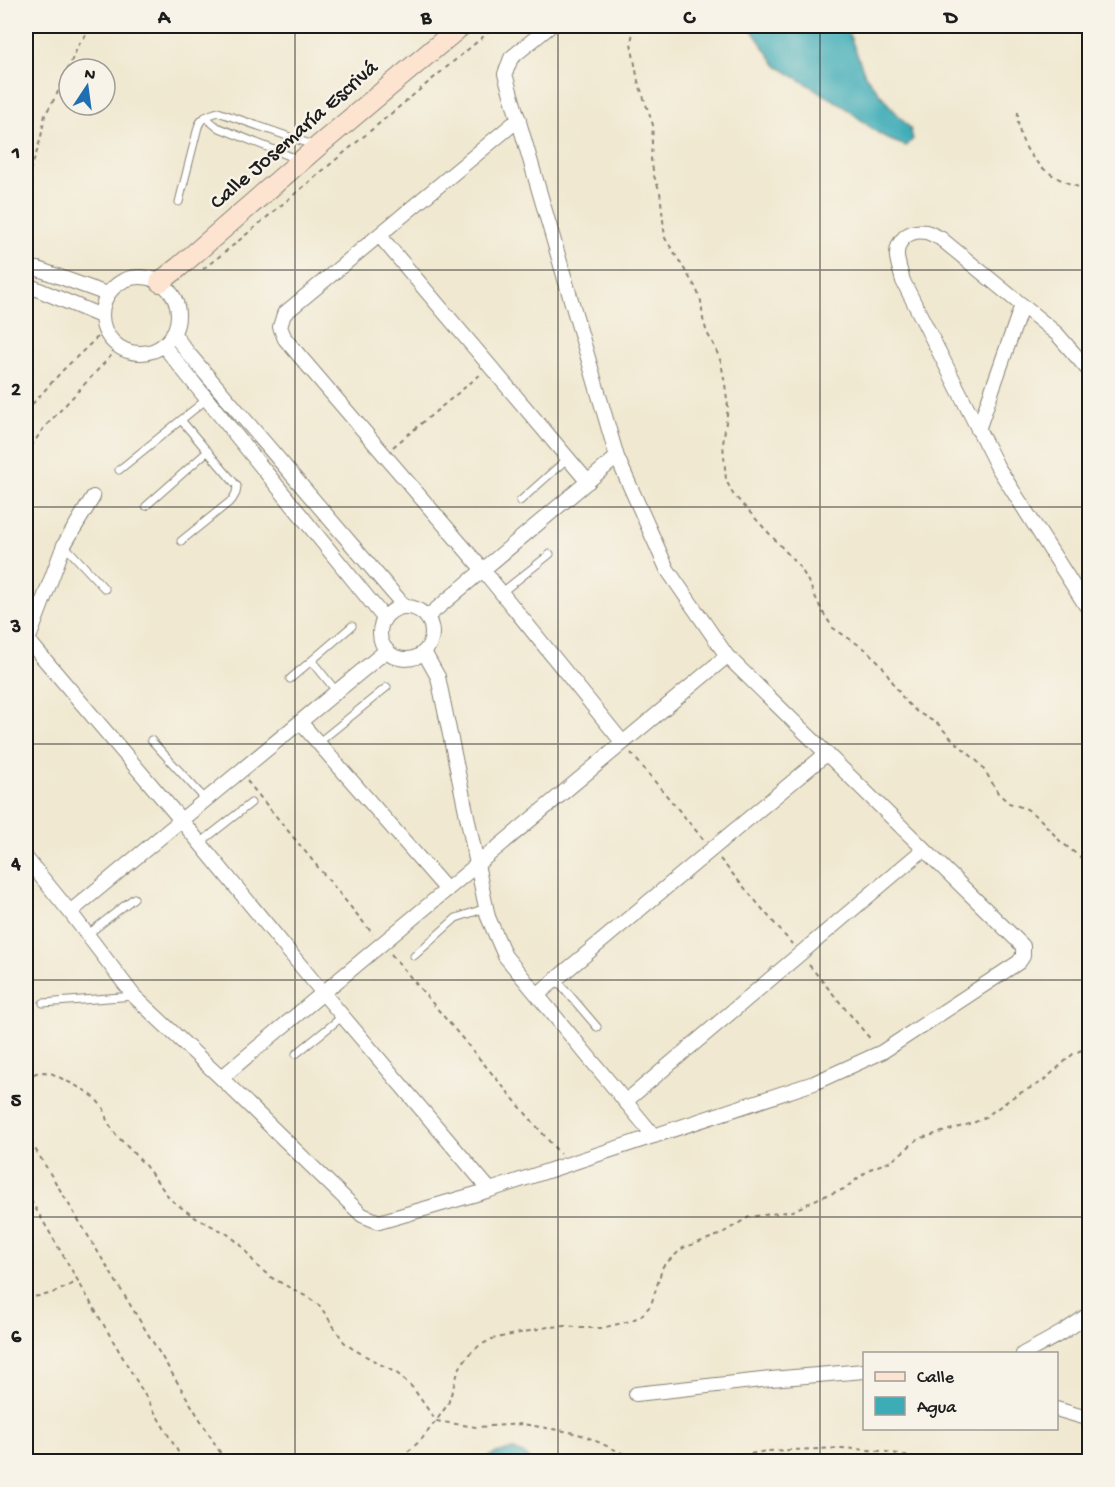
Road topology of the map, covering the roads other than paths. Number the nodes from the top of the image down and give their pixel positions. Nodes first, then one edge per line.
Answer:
1 (461, 26) edge
2 (549, 27) dead end
3 (205, 117) junction
4 (519, 119) junction
5 (317, 147) junction
6 (302, 161) junction
7 (179, 202) dead end
8 (379, 235) junction
9 (26, 268) edge
10 (160, 282) junction
11 (26, 283) edge
12 (108, 294) junction
13 (1022, 305) junction
14 (101, 316) junction
15 (173, 333) junction
16 (163, 345) junction
17 (1089, 372) edge
18 (207, 399) junction
19 (181, 420) junction
20 (978, 430) junction
21 (255, 431) junction
22 (242, 443) junction
23 (208, 451) junction
24 (617, 457) junction
25 (568, 458) junction
26 (119, 470) dead end
27 (588, 482) junction
28 (93, 497) dead end
29 (520, 501) dead end
30 (146, 506) dead end
31 (181, 541) dead end
32 (64, 545) junction
33 (550, 554) dead end
34 (483, 570) junction
35 (105, 589) dead end
36 (501, 593) junction
37 (405, 607) junction
38 (1089, 610) edge
39 (427, 617) junction
40 (384, 618) junction
41 (352, 627) dead end
42 (26, 642) edge
43 (387, 650) junction
44 (424, 652) junction
45 (727, 656) junction
46 (312, 661) junction
47 (290, 679) dead end
48 (387, 687) dead end
49 (337, 692) junction
50 (300, 722) junction
51 (151, 740) dead end
52 (318, 743) junction
53 (623, 743) junction
54 (826, 754) junction
55 (206, 800) junction
56 (251, 803) dead end
57 (181, 820) junction
58 (200, 843) junction
59 (924, 849) junction
60 (26, 858) edge
61 (477, 865) junction
62 (447, 890) junction
63 (134, 898) dead end
64 (486, 908) junction
65 (70, 912) junction
66 (87, 935) junction
67 (414, 956) dead end
68 (556, 979) junction
69 (323, 993) junction
70 (537, 995) junction
71 (134, 996) junction
72 (43, 1003) dead end
73 (343, 1016) junction
74 (597, 1027) dead end
75 (296, 1054) dead end
76 (221, 1078) junction
77 (625, 1102) junction
78 (654, 1136) junction
79 (490, 1190) junction
80 (1089, 1313) edge
81 (1025, 1352) edge
82 (863, 1371) edge
83 (636, 1394) dead end
84 (1058, 1410) edge
85 (1089, 1419) edge

1 - 5 street, Calle Josemaría Escrivá
2 - 4 street
3 - 5 lane
3 - 6 lane
3 - 7 lane
4 - 8 street
4 - 24 street
5 - 6 street, Calle Josemaría Escrivá
6 - 10 street, Calle Josemaría Escrivá
8 - 25 street
8 - 34 street
9 - 12 street
10 - 12 street
10 - 15 street
11 - 14 street
12 - 14 street
13 - 17 street
13 - 20 street
13 - 20 street
14 - 16 street
15 - 16 street
15 - 21 street
16 - 18 street
18 - 19 lane
18 - 22 street
19 - 23 lane
19 - 26 lane
20 - 38 street
21 - 22 street
21 - 37 street
22 - 40 street
23 - 30 lane
23 - 31 lane
24 - 27 street
24 - 45 street
25 - 27 street
25 - 29 lane
27 - 34 street
28 - 32 street
32 - 35 lane
32 - 42 street
33 - 36 lane
34 - 36 street
34 - 39 street
36 - 53 street
37 - 39 street
37 - 40 street
39 - 44 street
40 - 43 street
41 - 46 lane
42 - 57 street
43 - 44 street
43 - 49 street
44 - 61 street
45 - 53 street
45 - 54 street
46 - 47 lane
46 - 49 lane
48 - 52 lane
49 - 50 street
50 - 52 street
50 - 55 street
51 - 55 lane
52 - 62 street
53 - 61 street
54 - 59 street
54 - 68 street
55 - 57 street
56 - 58 lane
57 - 58 street
57 - 65 street
58 - 69 street
59 - 77 street
59 - 78 street
60 - 65 street
61 - 62 street
61 - 64 street
62 - 69 street
63 - 66 lane
64 - 67 lane
64 - 70 street
65 - 66 street
66 - 71 street
68 - 70 street
68 - 74 lane
69 - 73 street
69 - 76 street
70 - 77 street
71 - 72 lane
71 - 76 street
73 - 75 lane
73 - 79 street
76 - 79 street
77 - 78 street
78 - 79 street
80 - 81 street
82 - 83 street
84 - 85 street

